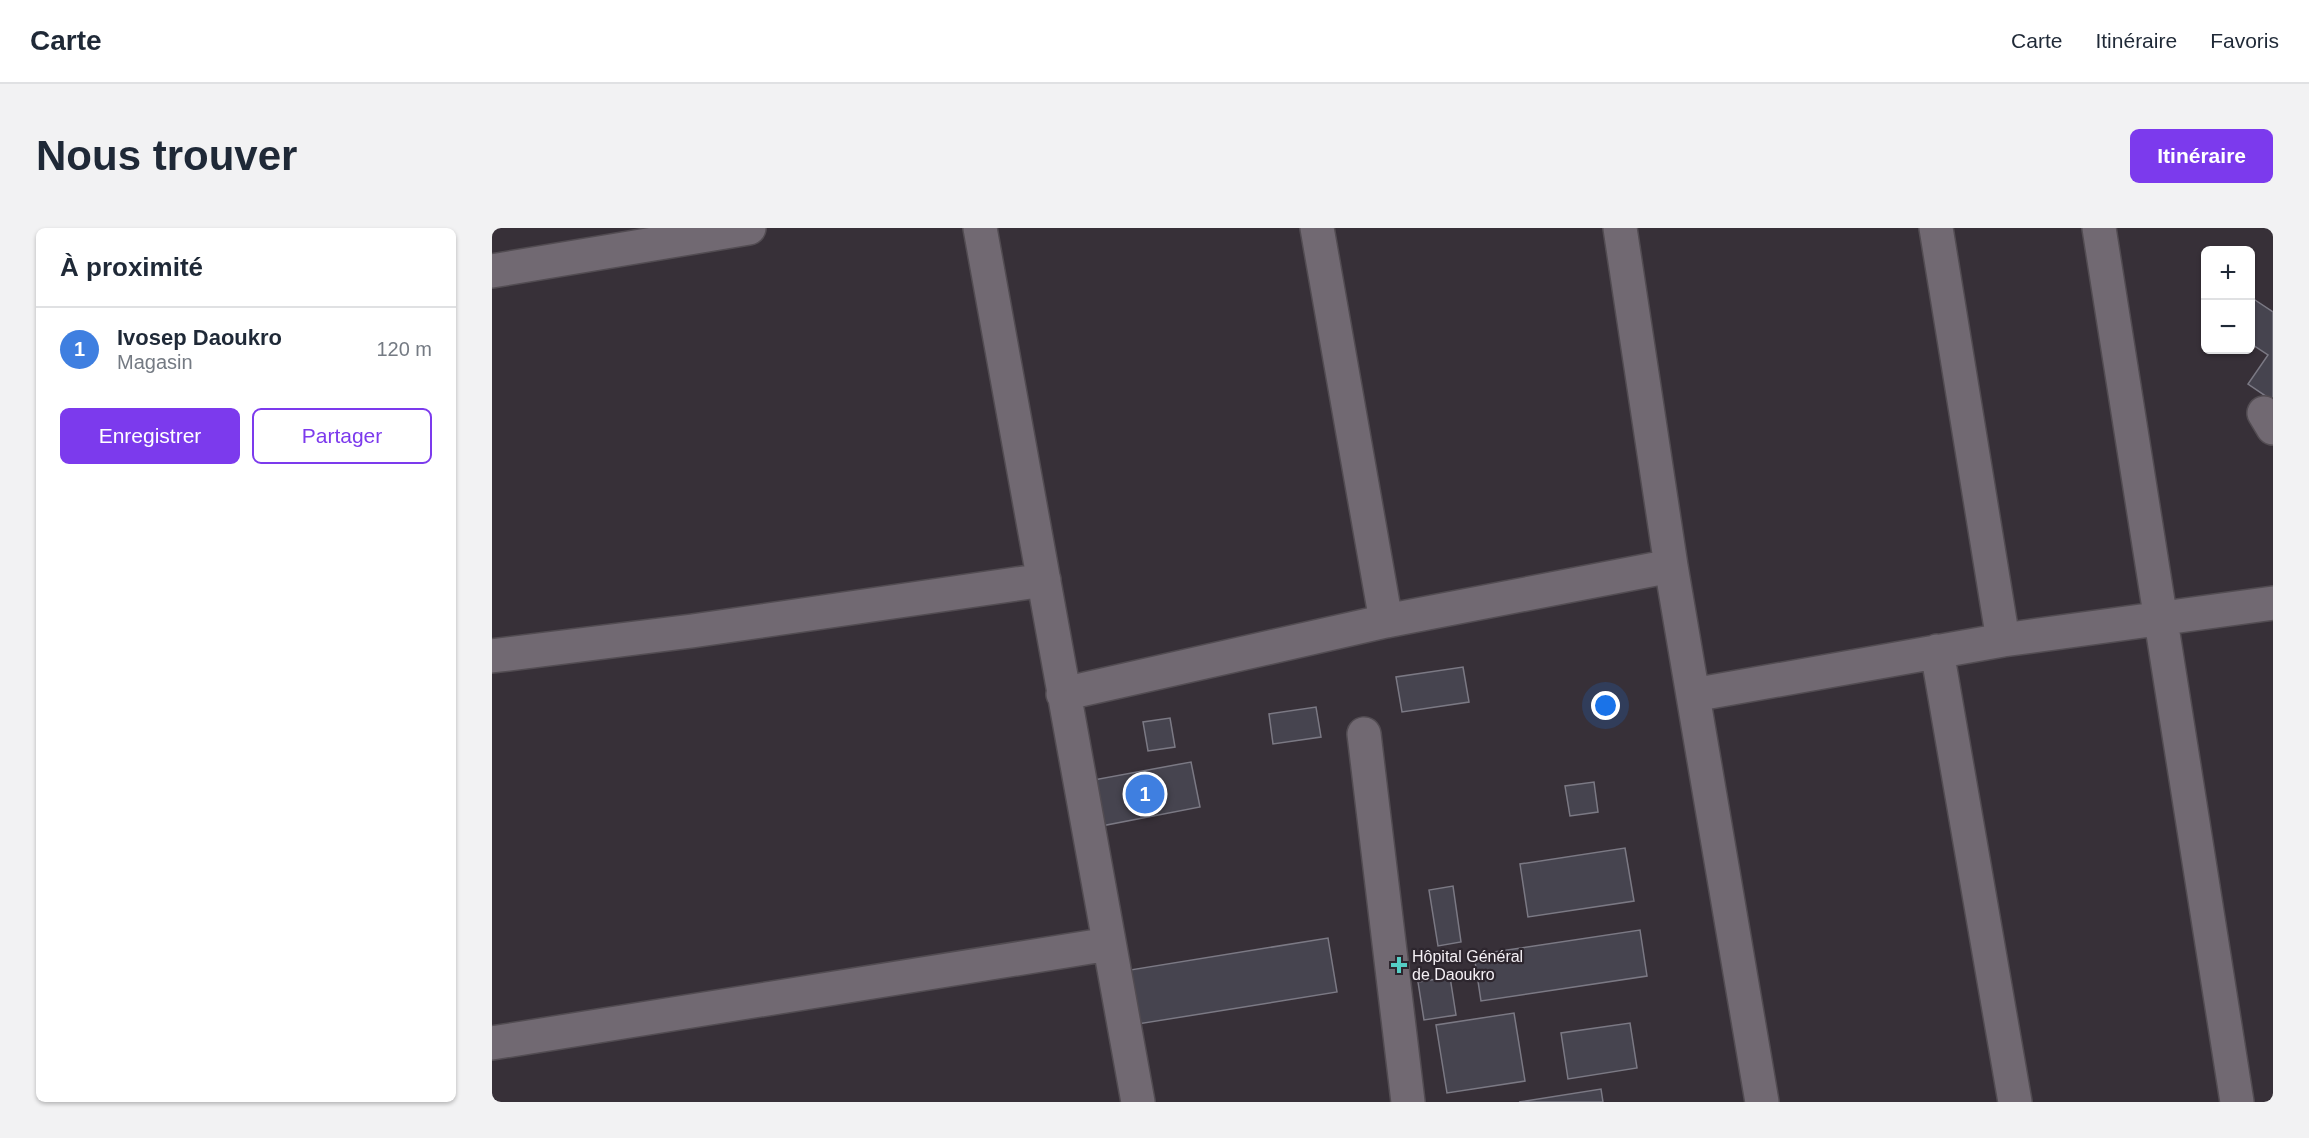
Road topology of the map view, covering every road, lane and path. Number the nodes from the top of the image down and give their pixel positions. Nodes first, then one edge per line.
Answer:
1 (749, 228) edge
2 (980, 228) edge
3 (1317, 228) edge
4 (1620, 228) edge
5 (1936, 228) edge
6 (2099, 228) edge
7 (691, 233) edge
8 (492, 271) edge
9 (1671, 566) junction
10 (1044, 580) junction
11 (2273, 603) edge
12 (2160, 620) junction
13 (1386, 621) junction
14 (2003, 640) junction
15 (1936, 651) junction
16 (492, 656) edge
17 (1063, 694) junction
18 (1693, 695) junction
19 (1364, 734) dead end
20 (1109, 944) junction
21 (492, 1043) edge
22 (1138, 1102) edge
23 (1408, 1102) edge
24 (1762, 1102) edge
25 (2015, 1102) edge
26 (2237, 1102) edge

1 - 7 street
2 - 10 street
3 - 13 street
4 - 9 street
5 - 14 street
6 - 12 street
7 - 8 street
9 - 13 street
9 - 18 street
10 - 16 street
10 - 17 street
11 - 12 street
12 - 14 street
12 - 26 street
13 - 17 street
14 - 15 street
15 - 18 street
15 - 25 street
17 - 20 street
18 - 24 street
19 - 23 street
20 - 21 street
20 - 22 street

